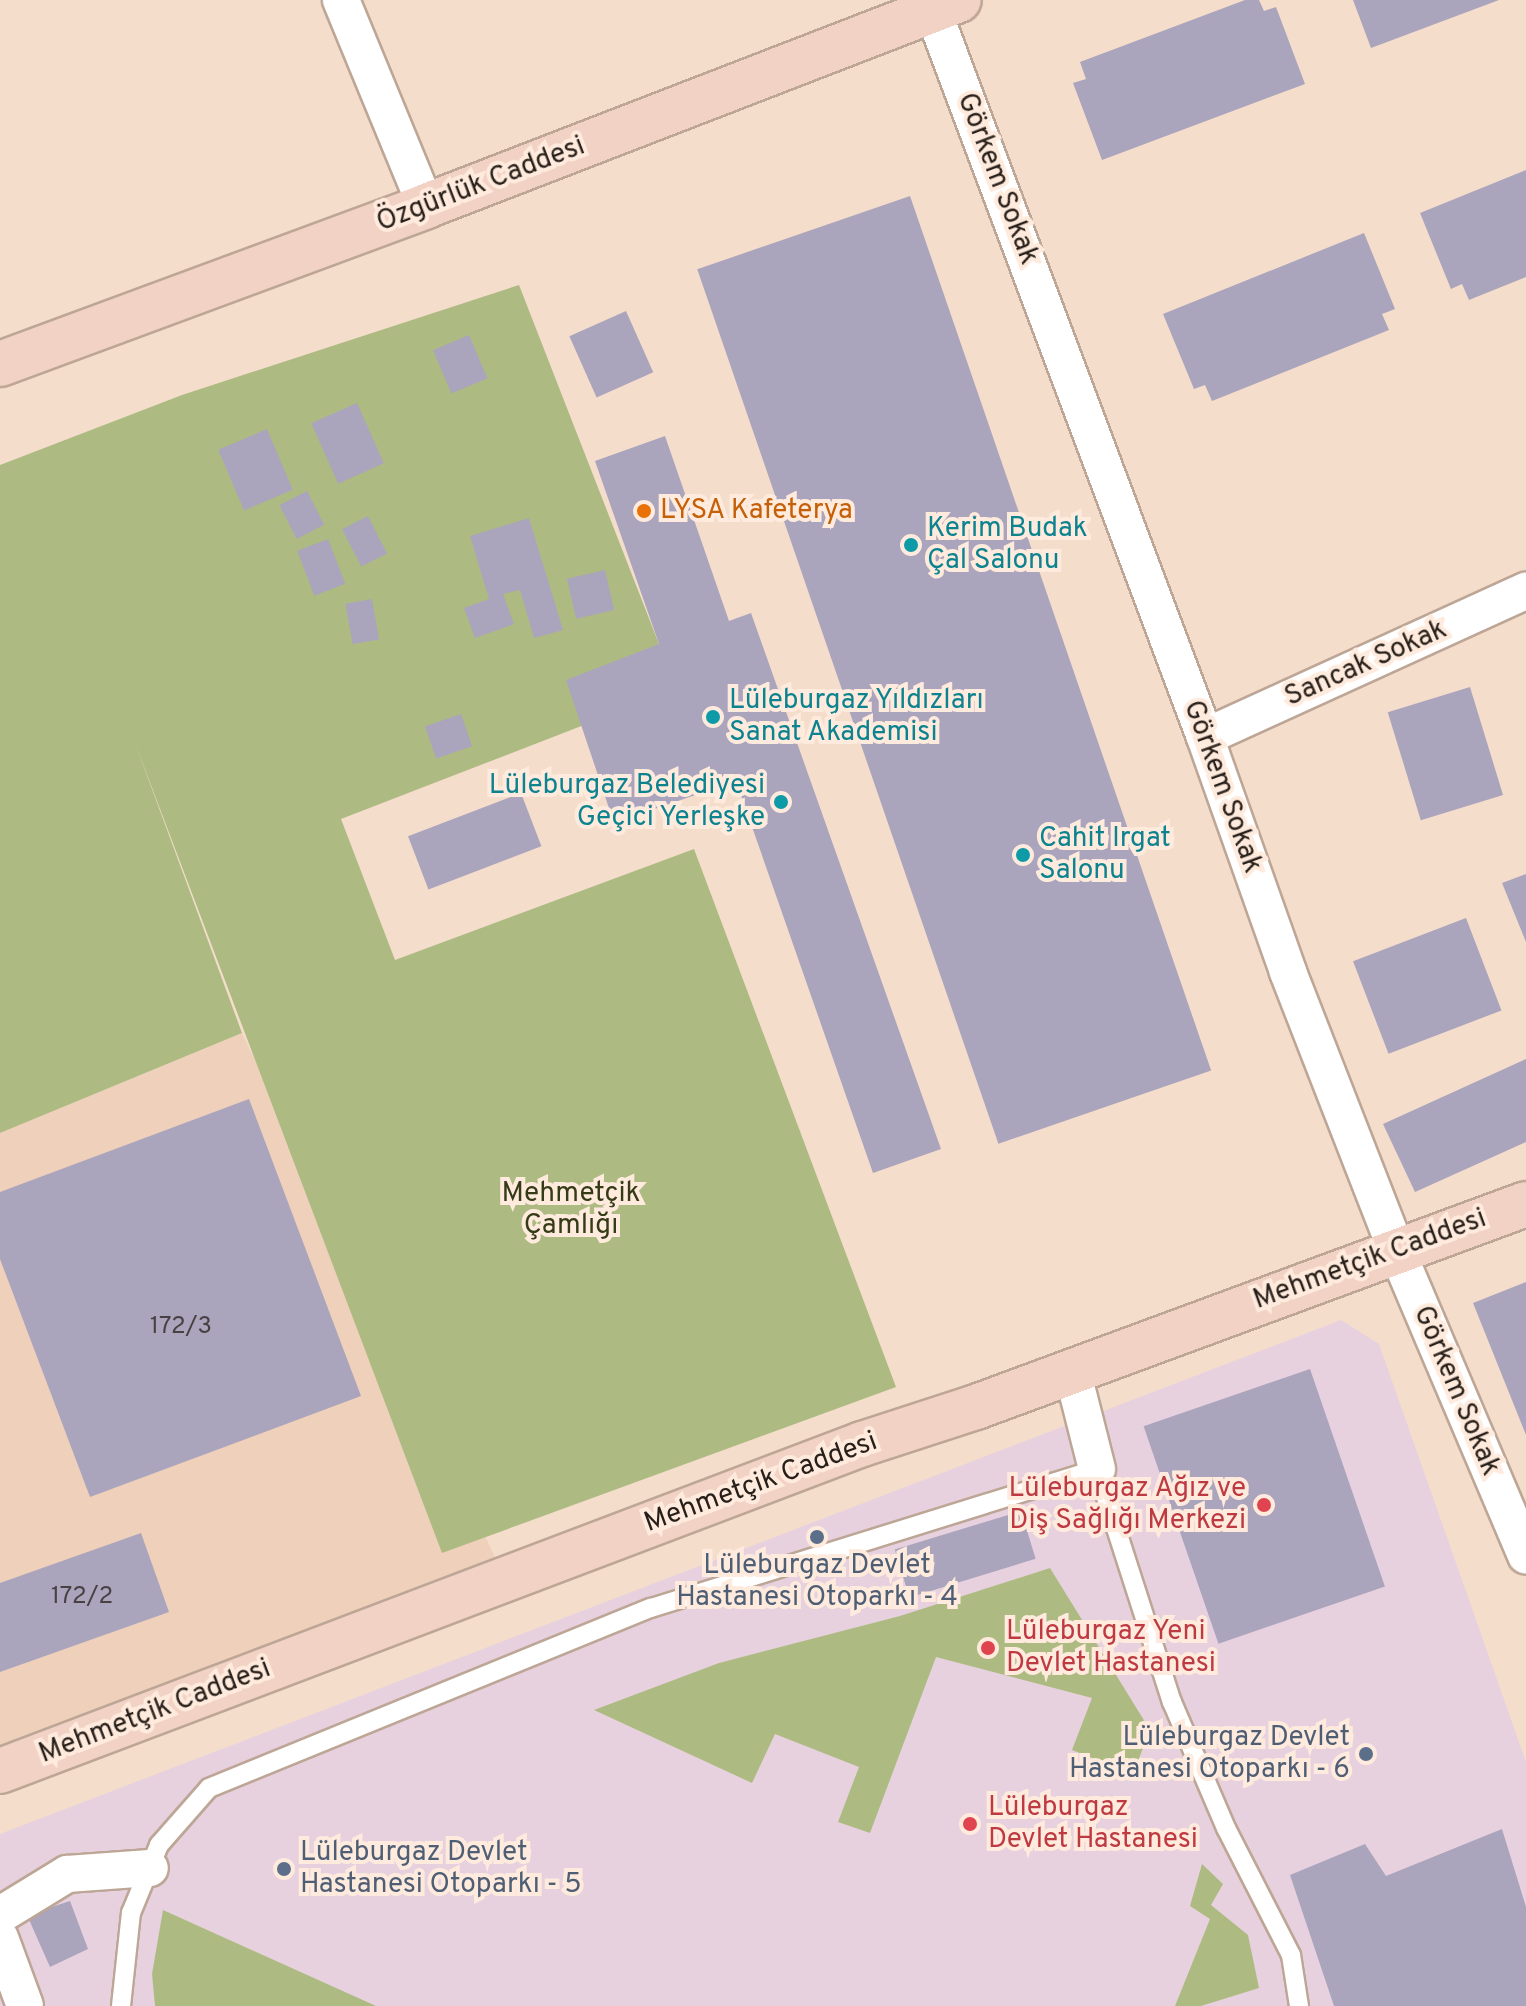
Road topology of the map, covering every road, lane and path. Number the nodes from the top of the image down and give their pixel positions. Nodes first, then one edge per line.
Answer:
1 (341, 0) edge
2 (946, 6) edge
3 (426, 206) junction
4 (0, 364) edge
5 (1526, 591) edge
6 (1205, 737) junction
7 (1526, 1204) edge
8 (1396, 1249) junction
9 (1072, 1370) junction
10 (1097, 1469) junction
11 (1526, 1556) edge
12 (0, 1771) edge
13 (150, 1868) junction
14 (0, 1915) edge
15 (0, 1938) edge
16 (25, 2006) edge
17 (121, 2006) edge
18 (1299, 2006) edge

1 - 3 street
2 - 3 street, Özgürlük Caddesi
2 - 6 street, Görkem Sokak
3 - 4 street, Özgürlük Caddesi
5 - 6 street, Sancak Sokak
6 - 8 street, Görkem Sokak
7 - 8 street, Mehmetçik Caddesi
8 - 9 street, Mehmetçik Caddesi
8 - 11 street, Görkem Sokak
9 - 10 street
9 - 12 street, Mehmetçik Caddesi
10 - 13 lane
10 - 18 lane
13 - 14 street
13 - 17 lane
15 - 16 street

